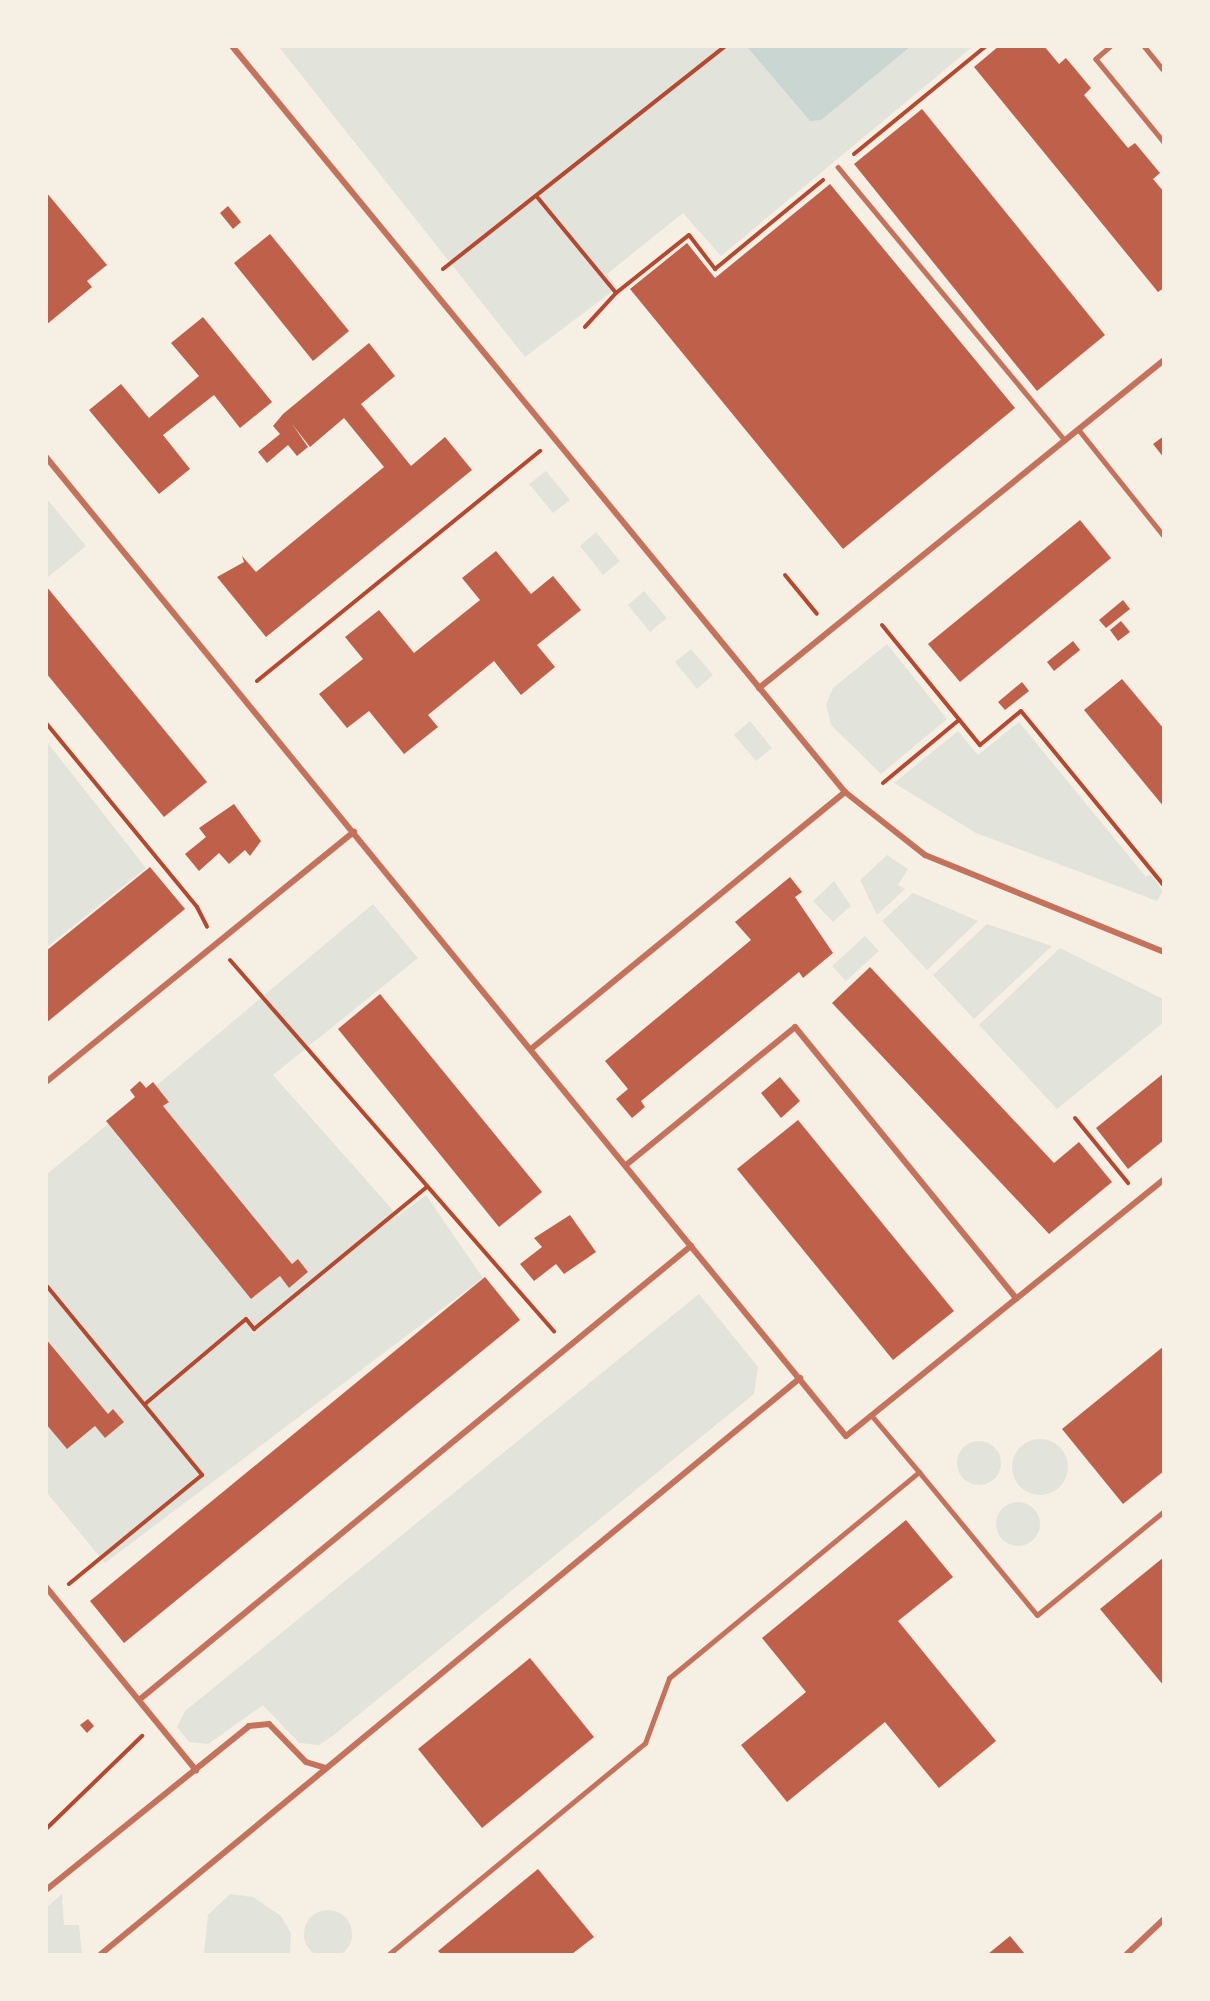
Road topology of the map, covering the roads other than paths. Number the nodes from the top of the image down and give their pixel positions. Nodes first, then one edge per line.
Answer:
1 (232, 46) edge
2 (1111, 46) edge
3 (1144, 46) edge
4 (1164, 71) edge
5 (1164, 142) edge
6 (838, 167) road end
7 (1164, 360) edge
8 (1079, 430) junction
9 (1065, 440) junction
10 (46, 457) edge
11 (1164, 536) edge
12 (759, 688) junction
13 (845, 792) junction
14 (354, 832) junction
15 (1164, 952) edge
16 (531, 1049) junction
17 (46, 1082) edge
18 (626, 1165) junction
19 (1164, 1179) edge
20 (691, 1246) junction
21 (1016, 1298) junction
22 (800, 1378) junction
23 (872, 1415) junction
24 (920, 1472) junction
25 (1164, 1511) edge
26 (46, 1587) edge
27 (139, 1700) junction
28 (326, 1768) junction
29 (196, 1770) junction
30 (46, 1890) edge
31 (1164, 1919) edge
32 (101, 1954) edge
33 (389, 1954) edge
34 (1127, 1954) edge

1 - 12 street
2 - 5 lane
3 - 4 lane
6 - 9 lane
7 - 8 street
8 - 9 street
8 - 11 lane
9 - 12 street
10 - 14 street
12 - 13 street
13 - 15 street
13 - 16 street
14 - 16 street
14 - 17 street
16 - 18 street
18 - 20 street
18 - 21 street
19 - 21 street
20 - 22 street
20 - 27 street
21 - 23 street
22 - 23 street
22 - 28 street
23 - 24 street
24 - 25 street
24 - 33 street
26 - 27 street
27 - 29 street
28 - 29 street
28 - 32 street
29 - 30 street
31 - 34 street

